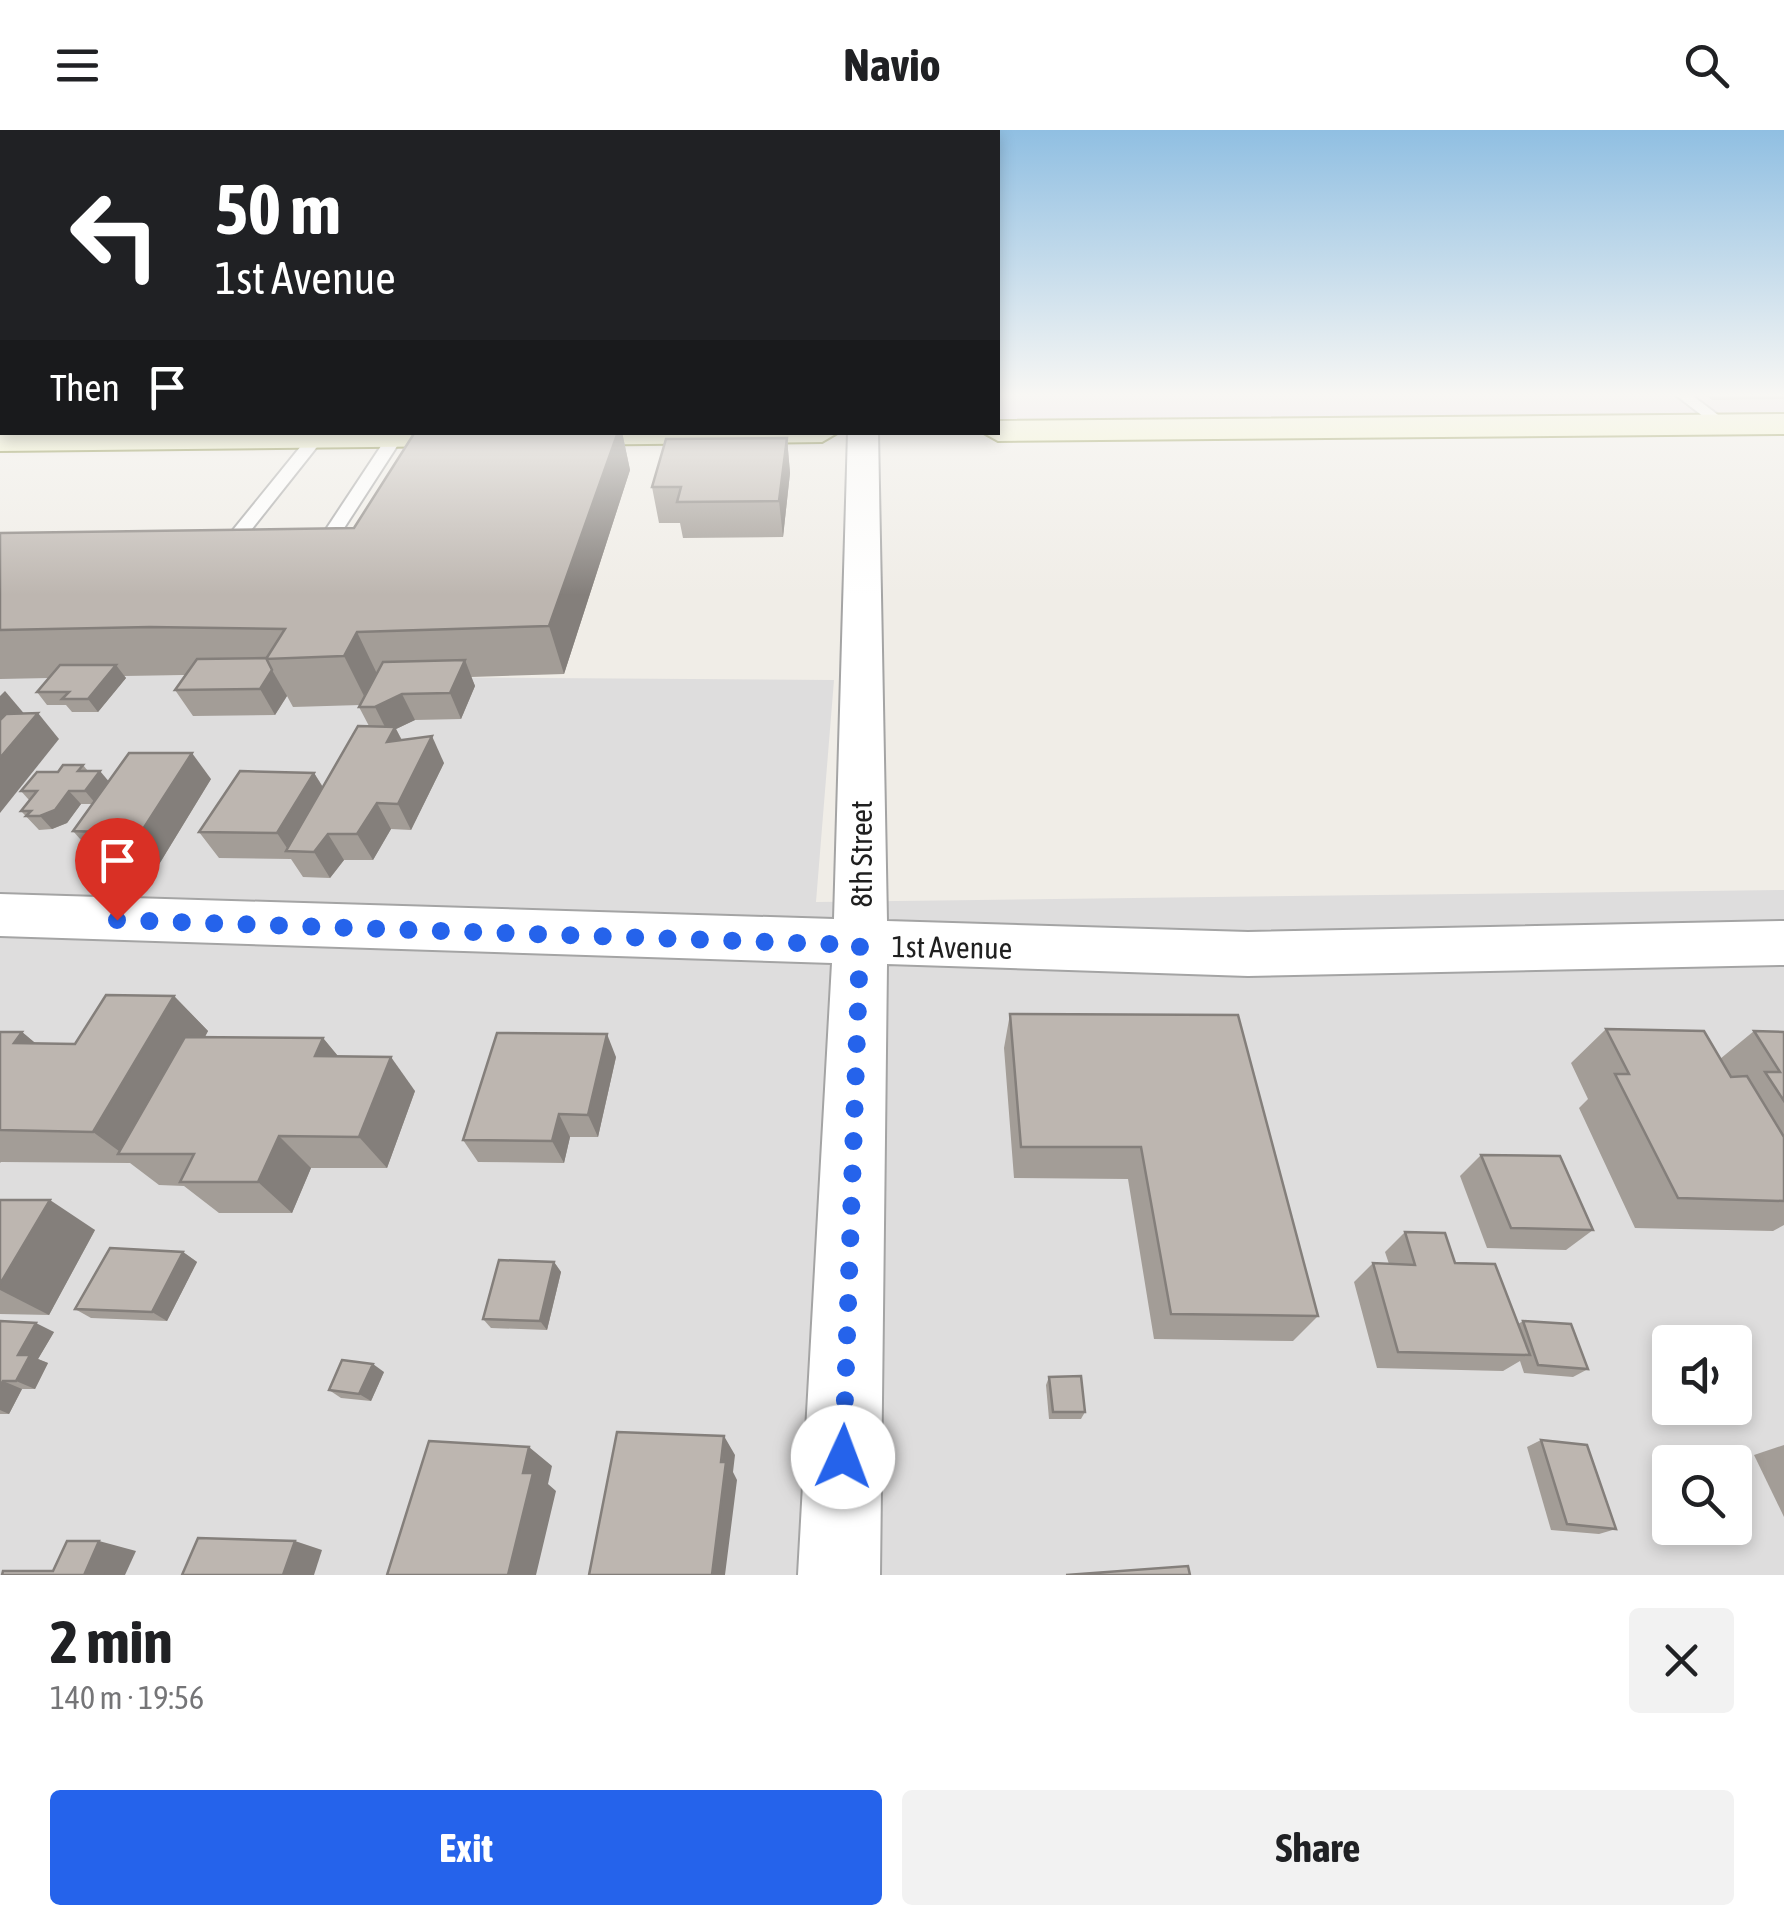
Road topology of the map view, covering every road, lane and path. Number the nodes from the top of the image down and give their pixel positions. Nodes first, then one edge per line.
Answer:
1 (298, 460) edge
2 (381, 460) edge
3 (862, 460) edge
4 (318, 555) edge
5 (212, 568) edge
6 (0, 916) edge
7 (1784, 943) edge
8 (860, 945) junction
9 (839, 1575) edge

1 - 5 lane
2 - 4 lane
3 - 8 street, 8th Street
6 - 8 street, 1st Avenue
7 - 8 street, 1st Avenue
8 - 9 street, 8th Street

